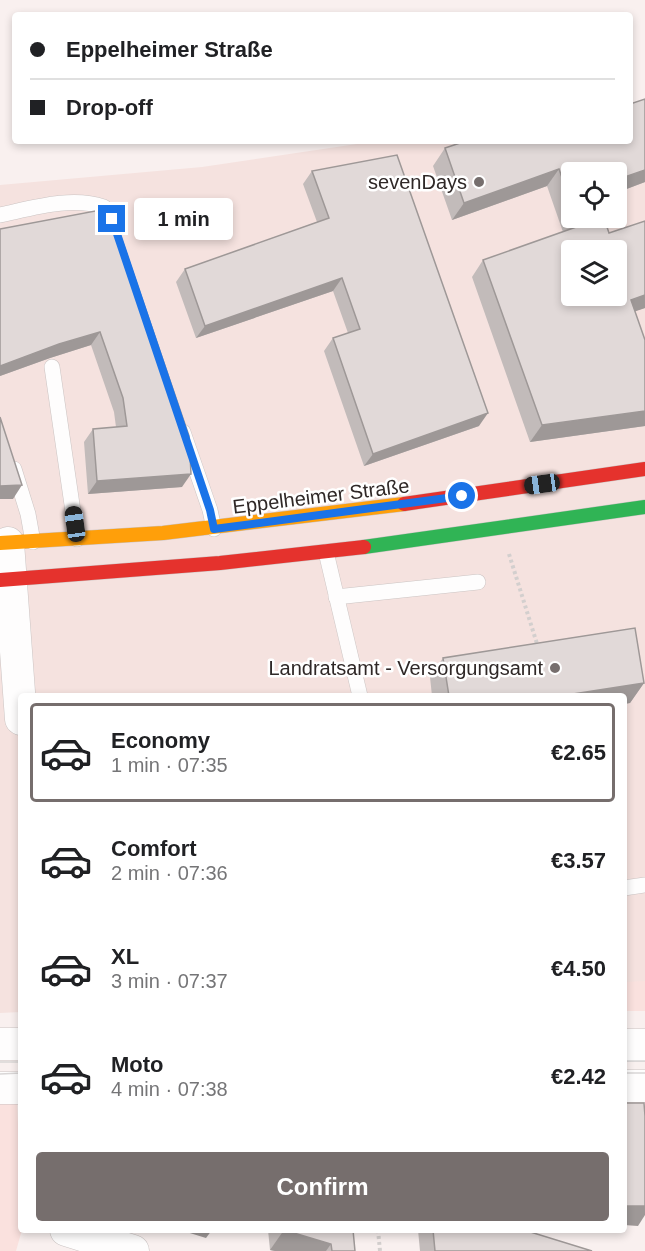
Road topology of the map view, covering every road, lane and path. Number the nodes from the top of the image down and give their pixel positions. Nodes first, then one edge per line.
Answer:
1 (0, 215) edge
2 (119, 242) edge
3 (52, 367) edge
4 (179, 421) edge
5 (10, 455) edge
6 (645, 469) edge
7 (645, 507) edge
8 (214, 529) junction
9 (77, 539) junction
10 (14, 543) edge
11 (326, 552) junction
12 (509, 553) dead end
13 (5, 580) edge
14 (478, 582) dead end
15 (336, 597) junction
16 (539, 649) edge
17 (18, 693) edge
18 (359, 693) edge
19 (645, 885) edge
20 (627, 888) edge
21 (0, 1044) edge
22 (18, 1044) edge
23 (627, 1045) edge
24 (645, 1045) edge
25 (627, 1086) edge
26 (645, 1086) edge
27 (0, 1088) edge
28 (18, 1088) edge
29 (55, 1233) edge
30 (76, 1233) edge
31 (378, 1233) edge
32 (49, 1251) edge
33 (133, 1251) edge
34 (380, 1251) edge

1 - 2 lane
3 - 9 lane
4 - 8 lane
5 - 10 lane
6 - 8 main road, Eppelheimer Straße
7 - 11 main road
8 - 9 main road, Eppelheimer Straße
9 - 10 main road, Eppelheimer Straße
10 - 13 street
11 - 13 main road
11 - 15 lane
12 - 16 path
13 - 17 street
14 - 15 lane
15 - 18 lane
19 - 20 lane
21 - 22 street
23 - 24 street
25 - 26 street
27 - 28 street
29 - 32 street
30 - 33 street
31 - 34 path

